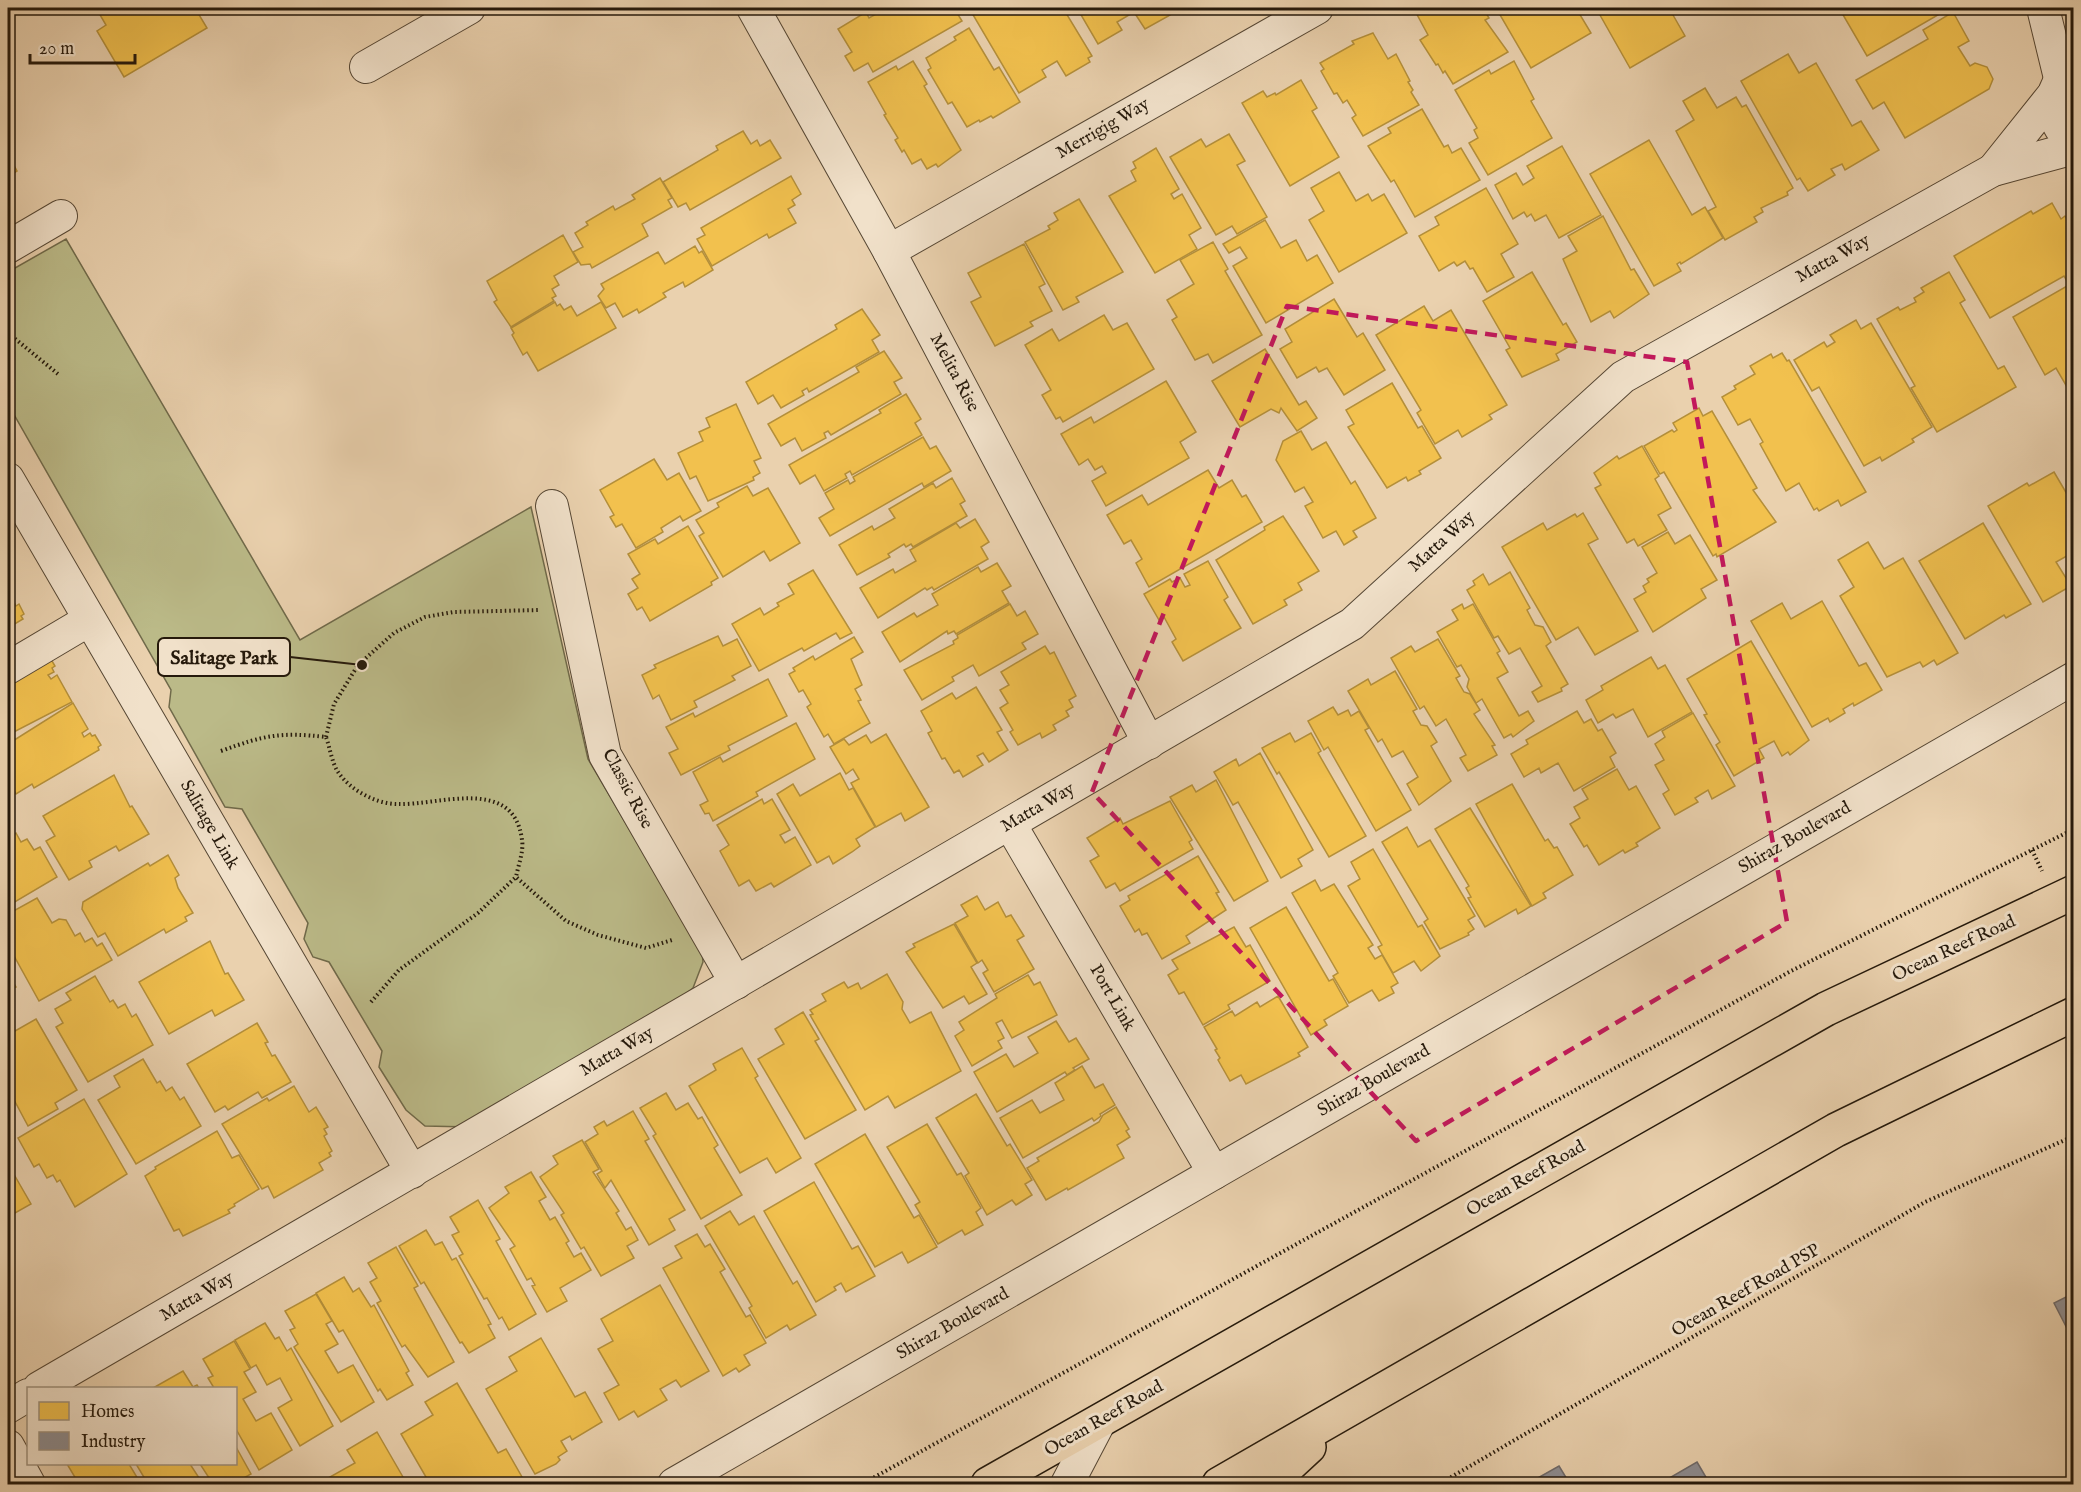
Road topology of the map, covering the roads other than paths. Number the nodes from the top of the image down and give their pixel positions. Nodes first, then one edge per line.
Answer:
1 (470, 8) edge
2 (753, 8) edge
3 (1317, 8) edge
4 (2045, 8) edge
5 (2073, 26) edge
6 (366, 68) dead end
7 (2062, 79) edge
8 (2073, 146) edge
9 (1993, 170) junction
10 (61, 216) dead end
11 (8, 247) edge
12 (889, 251) junction
13 (8, 479) edge
14 (552, 506) dead end
15 (89, 620) junction
16 (8, 668) edge
17 (2073, 678) edge
18 (1149, 743) junction
19 (1010, 824) junction
20 (2073, 892) edge
21 (736, 983) junction
22 (2073, 1014) edge
23 (412, 1172) junction
24 (1214, 1173) junction
25 (42, 1387) edge
26 (27, 1396) edge
27 (8, 1407) edge
28 (1347, 1411) junction
29 (1100, 1421) junction
30 (8, 1446) edge
31 (29, 1485) edge
32 (674, 1485) edge
33 (988, 1485) edge
34 (1067, 1485) edge
35 (1219, 1485) edge
36 (1269, 1485) edge

1 - 6 street
2 - 12 street, Melita Rise
3 - 12 street, Merrigig Way
4 - 5 street
4 - 7 street
7 - 8 street
7 - 9 street, Matta Way
8 - 9 street, Matta Way
9 - 18 street, Matta Way
10 - 11 street
12 - 18 street, Melita Rise
13 - 15 street, Salitage Link
14 - 21 street, Classic Rise
15 - 16 street
15 - 23 street, Salitage Link
17 - 24 street, Shiraz Boulevard
18 - 19 street, Matta Way
19 - 21 street, Matta Way
19 - 24 street, Port Link
20 - 29 main road, Ocean Reef Road
21 - 23 street, Matta Way
22 - 28 main road
23 - 25 street, Matta Way
24 - 32 street, Shiraz Boulevard
26 - 27 street
28 - 35 main road
28 - 36 main road
29 - 33 main road, Ocean Reef Road
29 - 34 street
30 - 31 street

